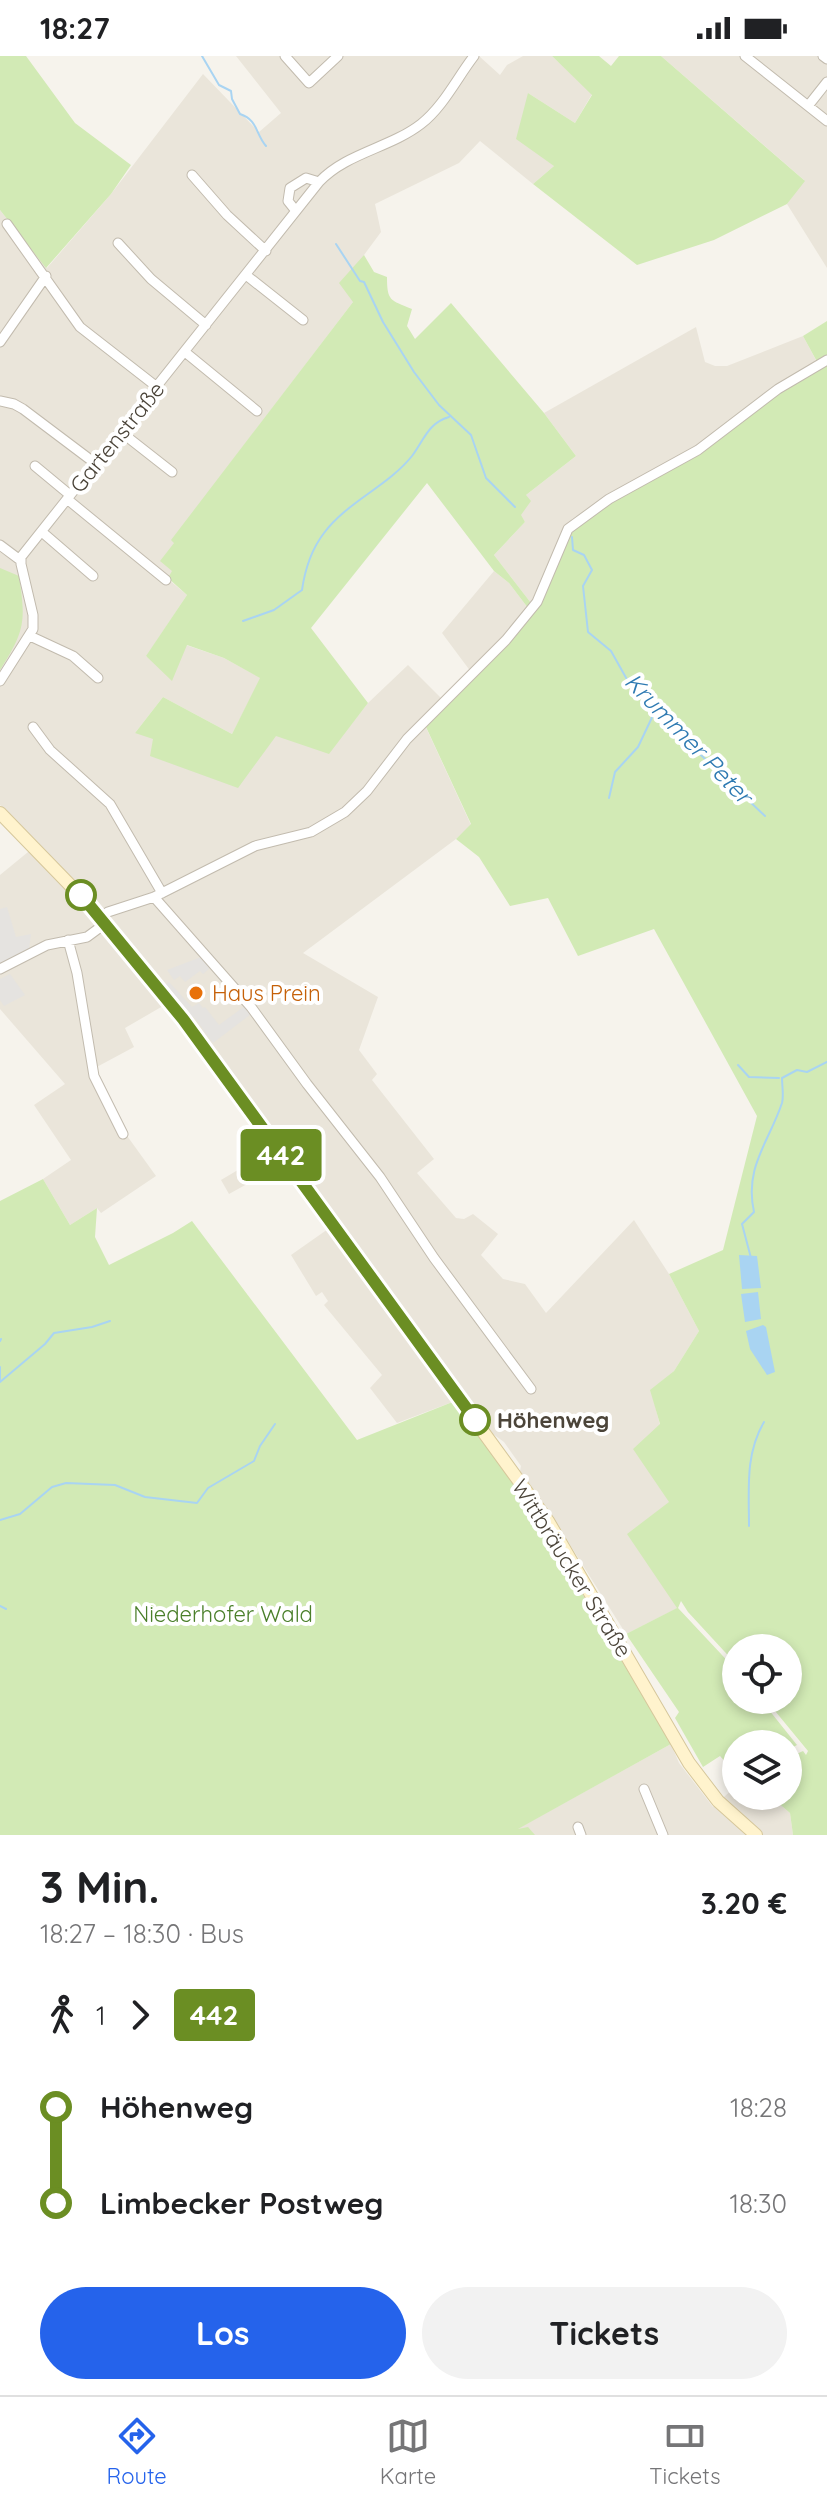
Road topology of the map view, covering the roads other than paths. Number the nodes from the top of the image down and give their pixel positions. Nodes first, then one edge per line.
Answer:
1 (285, 56) edge
2 (338, 56) edge
3 (474, 56) edge
4 (745, 56) edge
5 (827, 82) edge
6 (808, 106) junction
7 (827, 121) edge
8 (192, 175) dead end
9 (319, 182) junction
10 (296, 211) junction
11 (7, 224) dead end
12 (118, 243) dead end
13 (266, 251) junction
14 (246, 275) junction
15 (46, 276) junction
16 (303, 320) dead end
17 (206, 325) junction
18 (0, 342) edge
19 (185, 352) junction
20 (827, 360) edge
21 (157, 387) junction
22 (0, 401) edge
23 (257, 411) dead end
24 (121, 432) junction
25 (96, 464) junction
26 (35, 466) dead end
27 (172, 472) dead end
28 (69, 497) junction
29 (42, 532) junction
30 (0, 545) edge
31 (20, 560) junction
32 (93, 576) dead end
33 (166, 580) dead end
34 (30, 636) junction
35 (98, 678) dead end
36 (0, 681) edge
37 (33, 727) dead end
38 (0, 813) edge
39 (158, 895) junction
40 (104, 920) junction
41 (68, 940) junction
42 (0, 969) edge
43 (123, 1134) dead end
44 (531, 1389) dead end
45 (644, 1789) dead end
46 (663, 1835) edge
47 (756, 1835) edge

1 - 2 street
3 - 9 street, Gartenstraße
4 - 6 street
5 - 6 street
6 - 7 street
8 - 13 street
9 - 10 street, Gartenstraße
9 - 10 street, Gartenstraße
10 - 13 street, Gartenstraße
11 - 15 street
12 - 17 street
13 - 14 street, Gartenstraße
14 - 16 street
14 - 17 street, Gartenstraße
15 - 18 street
15 - 21 street
17 - 19 street, Gartenstraße
19 - 21 street, Gartenstraße
19 - 23 street
20 - 39 street
21 - 24 street, Gartenstraße
22 - 25 street
24 - 25 street, Gartenstraße
24 - 27 street
25 - 28 street, Gartenstraße
26 - 28 street
28 - 29 street, Gartenstraße
28 - 33 street
29 - 31 street, Gartenstraße
29 - 32 street
30 - 31 street
31 - 34 street
34 - 35 street
34 - 36 street
37 - 39 street
38 - 40 main road, Wittbräucker Straße
39 - 40 street
39 - 44 street
40 - 41 street
40 - 47 main road, Wittbräucker Straße
41 - 42 street
41 - 43 street
45 - 46 street

